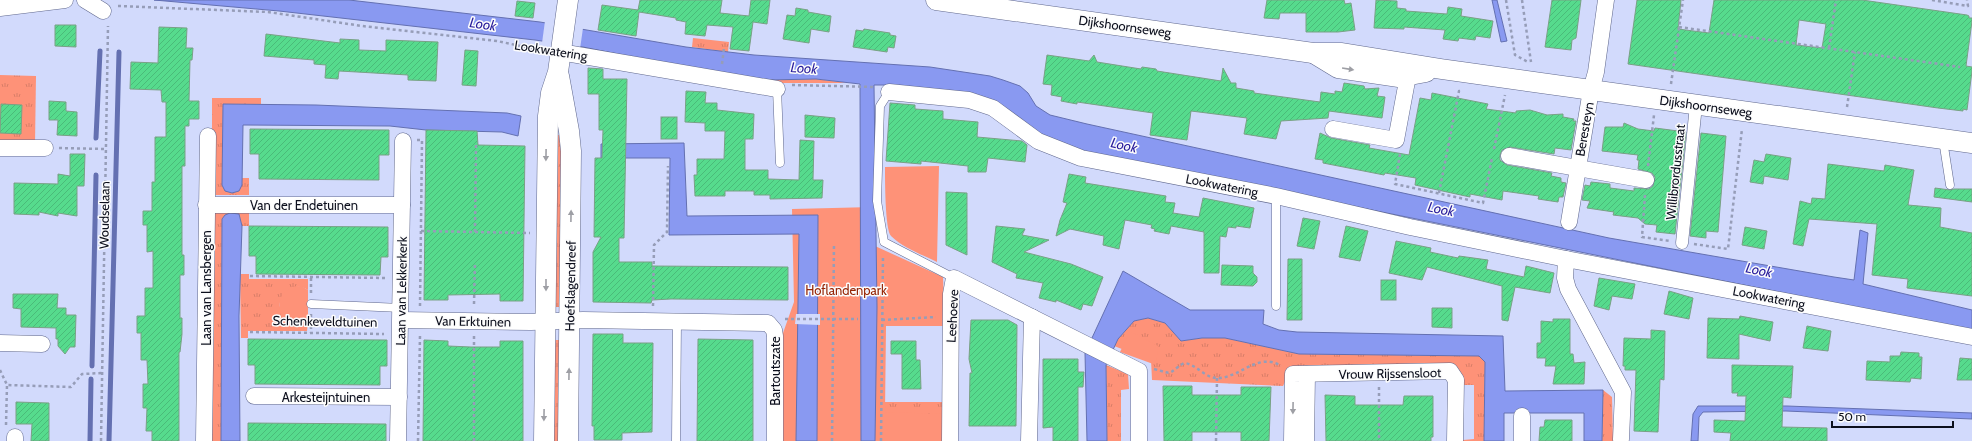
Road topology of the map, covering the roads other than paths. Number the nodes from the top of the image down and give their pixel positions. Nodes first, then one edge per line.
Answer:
1 (65, 0) edge
2 (85, 0) edge
3 (568, 0) edge
4 (936, 0) edge
5 (1606, 0) edge
6 (0, 8) edge
7 (104, 11) road end
8 (560, 50) junction
9 (1409, 70) junction
10 (558, 72) junction
11 (777, 89) joint
12 (883, 90) joint
13 (1591, 90) junction
14 (1696, 104) junction
15 (1333, 129) dead end
16 (569, 131) junction
17 (547, 133) junction
18 (208, 136) dead end
19 (1943, 139) junction
20 (402, 141) road end
21 (1972, 143) edge
22 (0, 148) edge
23 (45, 148) road end
24 (1509, 156) dead end
25 (780, 163) dead end
26 (1578, 168) junction
27 (1646, 180) dead end
28 (1950, 185) dead end
29 (1276, 196) junction
30 (206, 205) junction
31 (402, 205) junction
32 (1569, 222) dead end
33 (1682, 243) dead end
34 (1566, 259) junction
35 (954, 278) junction
36 (311, 304) dead end
37 (1276, 306) dead end
38 (1032, 317) junction
39 (569, 320) junction
40 (401, 321) junction
41 (545, 321) junction
42 (677, 321) junction
43 (1972, 337) edge
44 (0, 343) edge
45 (42, 344) dead end
46 (1300, 374) junction
47 (254, 396) dead end
48 (399, 397) junction
49 (1522, 416) dead end
50 (1621, 440) dead end
51 (204, 441) edge
52 (398, 441) edge
53 (544, 441) edge
54 (568, 441) edge
55 (676, 441) edge
56 (775, 441) edge
57 (950, 441) edge
58 (1029, 441) edge
59 (1139, 441) edge
60 (1292, 441) edge
61 (1306, 441) edge
62 (1455, 441) edge
63 (1522, 441) edge

1 - 6 street
2 - 7 street
3 - 8 street, Hoefslagendreef
4 - 9 street, Dijkshoornseweg
5 - 13 street, Beresteyn
8 - 10 street, Hoefslagendreef
8 - 11 street, Lookwatering
9 - 13 street, Dijkshoornseweg
9 - 15 street
10 - 16 street, Hoefslagendreef
10 - 17 street, Hoefslagendreef
11 - 25 lane
12 - 29 street, Lookwatering
12 - 35 lane
13 - 14 street, Dijkshoornseweg
13 - 26 street, Beresteyn
14 - 19 street, Dijkshoornseweg
14 - 33 street, Willibrordusstraat
16 - 17 street
39 -> 16 street, Hoefslagendreef
17 -> 41 street, Hoefslagendreef
18 - 30 street, Laan van Lansbergen
19 - 21 street, Dijkshoornseweg
19 - 28 lane
20 - 31 street, Laan van Lekkerkerk
22 - 23 street
24 - 26 street, Beresteyn
26 - 27 street, Beresteyn
26 - 32 street, Beresteyn
29 - 34 street, Lookwatering
29 - 37 lane
30 - 31 street, Van der Endetuinen
30 - 51 street, Laan van Lansbergen
31 - 40 street, Laan van Lekkerkerk
34 - 43 street, Lookwatering
34 - 50 street
35 - 38 street, Leehoeve
35 - 57 street, Leehoeve
36 - 40 lane, Schenkeveldtuinen
38 - 58 street
38 - 59 street, Leehoeve
39 - 41 street, Van Erktuinen
39 - 42 street, Bartoutszate
54 -> 39 street, Hoefslagendreef
40 - 41 street, Van Erktuinen
40 - 48 street, Laan van Lekkerkerk
41 -> 53 street, Hoefslagendreef
42 - 55 lane
42 - 56 street, Bartoutszate
44 - 45 street
46 -> 60 street
46 - 61 street
46 - 62 street, Vrouw Rijssensloot
47 - 48 street, Arkesteijntuinen
48 - 52 street, Laan van Lekkerkerk
49 - 63 street

